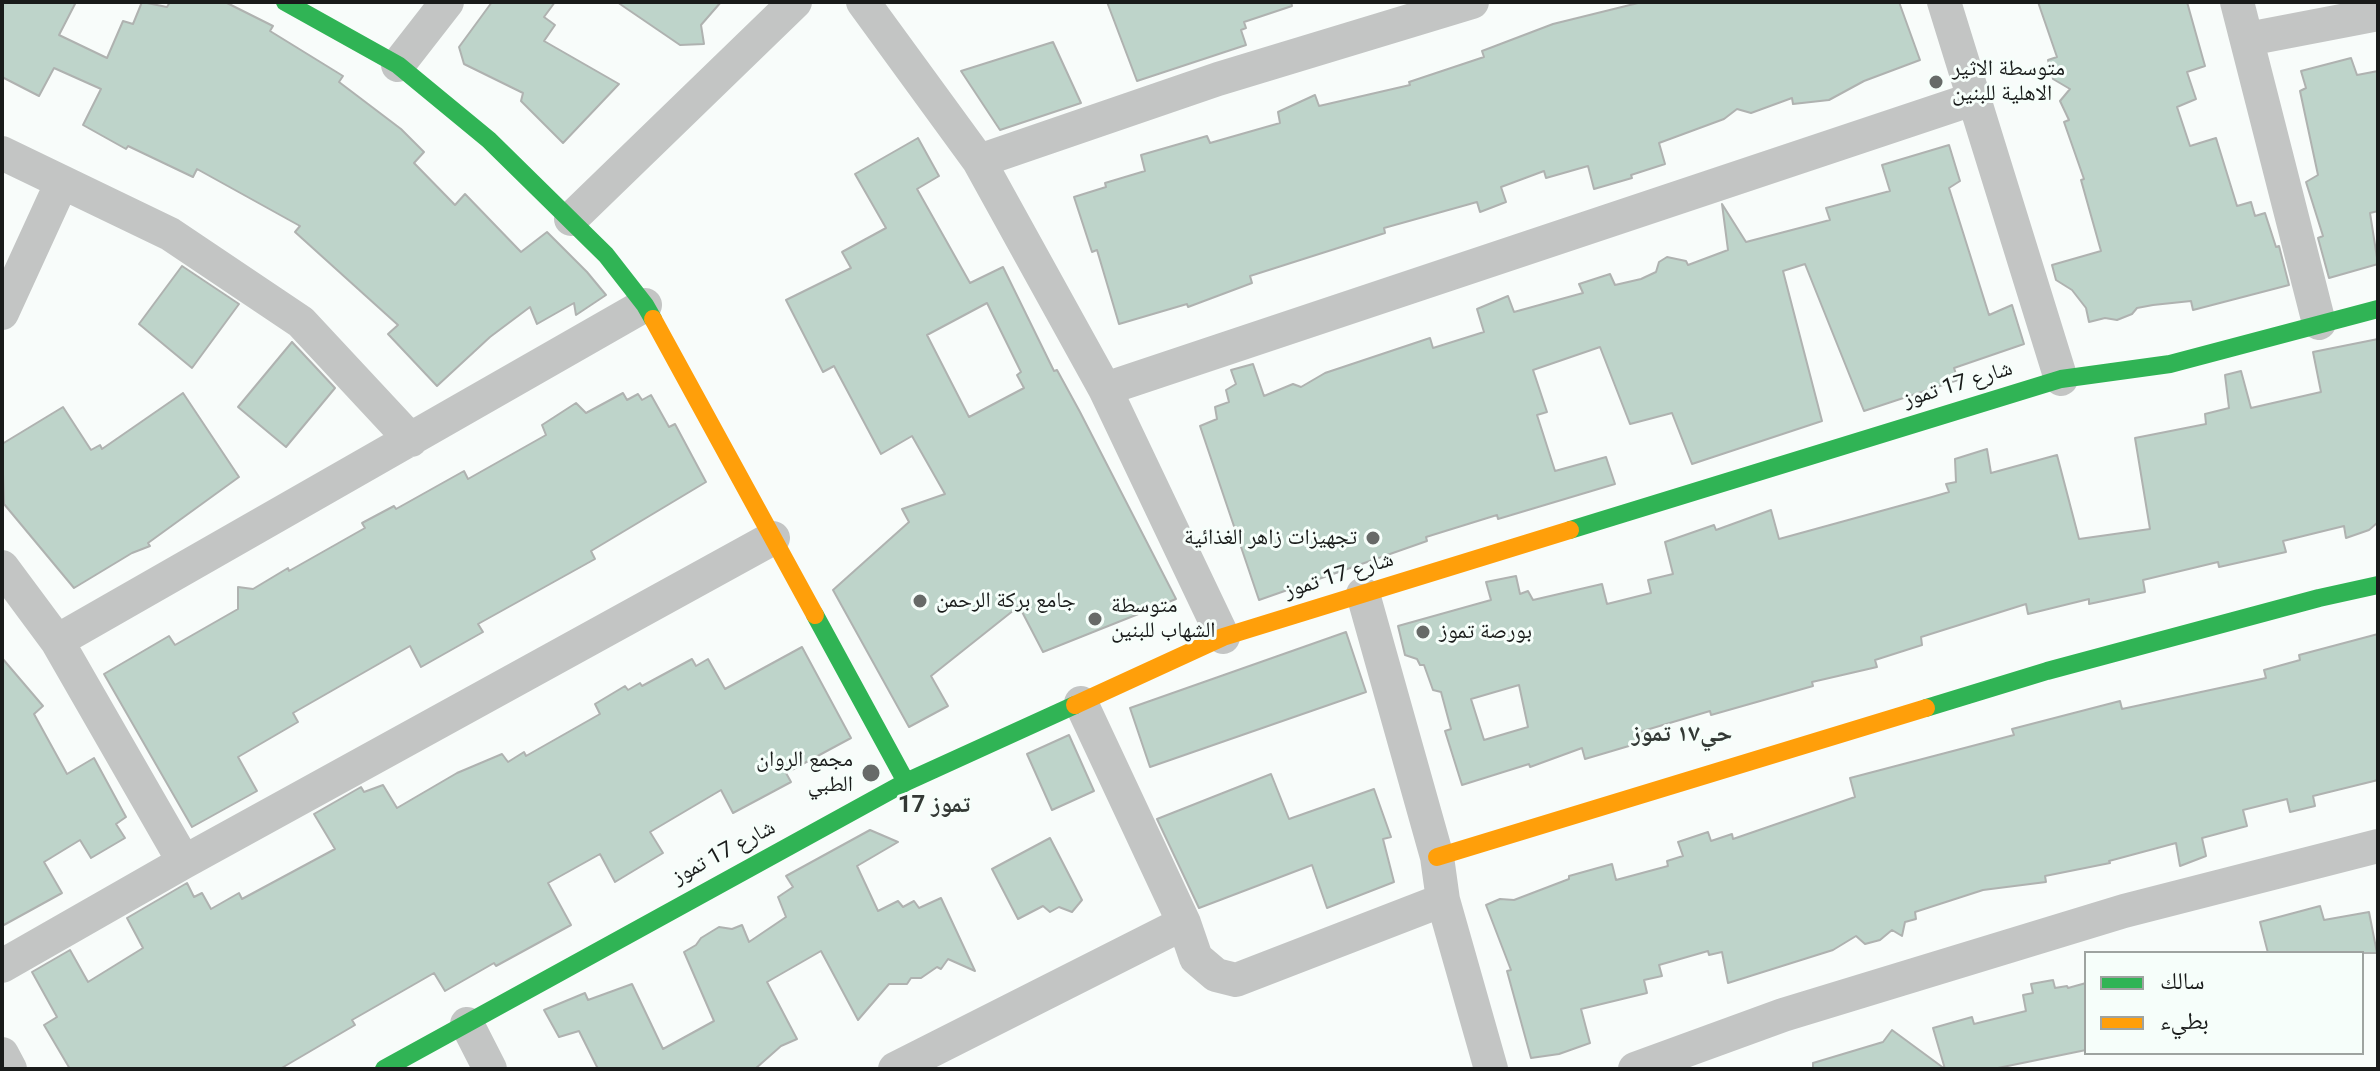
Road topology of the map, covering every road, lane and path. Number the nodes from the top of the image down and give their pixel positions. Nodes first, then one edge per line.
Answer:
1 (285, 2) edge
2 (447, 2) edge
3 (795, 2) edge
4 (863, 2) edge
5 (1472, 2) edge
6 (1944, 2) edge
7 (2237, 2) edge
8 (1405, 11) edge
9 (2378, 14) edge
10 (2248, 39) junction
11 (398, 65) junction
12 (1973, 99) junction
13 (2, 153) edge
14 (979, 161) junction
15 (62, 182) junction
16 (571, 219) junction
17 (645, 305) junction
18 (2378, 309) edge
19 (2, 313) edge
20 (2319, 323) junction
21 (2061, 379) junction
22 (1105, 389) junction
23 (411, 440) junction
24 (773, 538) junction
25 (2, 567) edge
26 (2378, 585) edge
27 (1363, 594) junction
28 (1223, 637) junction
29 (57, 641) junction
30 (1081, 703) junction
31 (906, 782) junction
32 (2378, 846) edge
33 (1437, 857) junction
34 (184, 862) junction
35 (1443, 900) junction
36 (1184, 923) junction
37 (2, 966) edge
38 (467, 1024) junction
39 (2, 1054) edge
40 (10, 1069) edge
41 (384, 1069) edge
42 (490, 1069) edge
43 (895, 1069) edge
44 (1491, 1069) edge
45 (1635, 1069) edge

1 - 11 street
2 - 11 street
3 - 16 street
4 - 14 street
5 - 8 street
6 - 12 street
7 - 10 street
8 - 14 street
9 - 10 street
10 - 20 street
11 - 16 street
12 - 21 street
12 - 22 street
13 - 15 street
14 - 22 street
15 - 19 street
15 - 23 street
16 - 17 street
17 - 23 street
17 - 24 street
18 - 20 street, شارع 17 تموز
20 - 21 street, شارع 17 تموز
21 - 27 street, شارع 17 تموز
22 - 28 street
23 - 29 street
24 - 31 street
24 - 34 street
25 - 29 street
26 - 33 street
27 - 28 street, شارع 17 تموز
27 - 33 street
28 - 30 street, شارع 17 تموز
29 - 34 street
30 - 31 street, شارع 17 تموز
30 - 36 street
31 - 38 street, شارع 17 تموز
32 - 45 street
33 - 35 street
34 - 37 street
35 - 36 street
35 - 44 street
36 - 43 street
38 - 41 street, شارع 17 تموز
38 - 42 street
39 - 40 street

